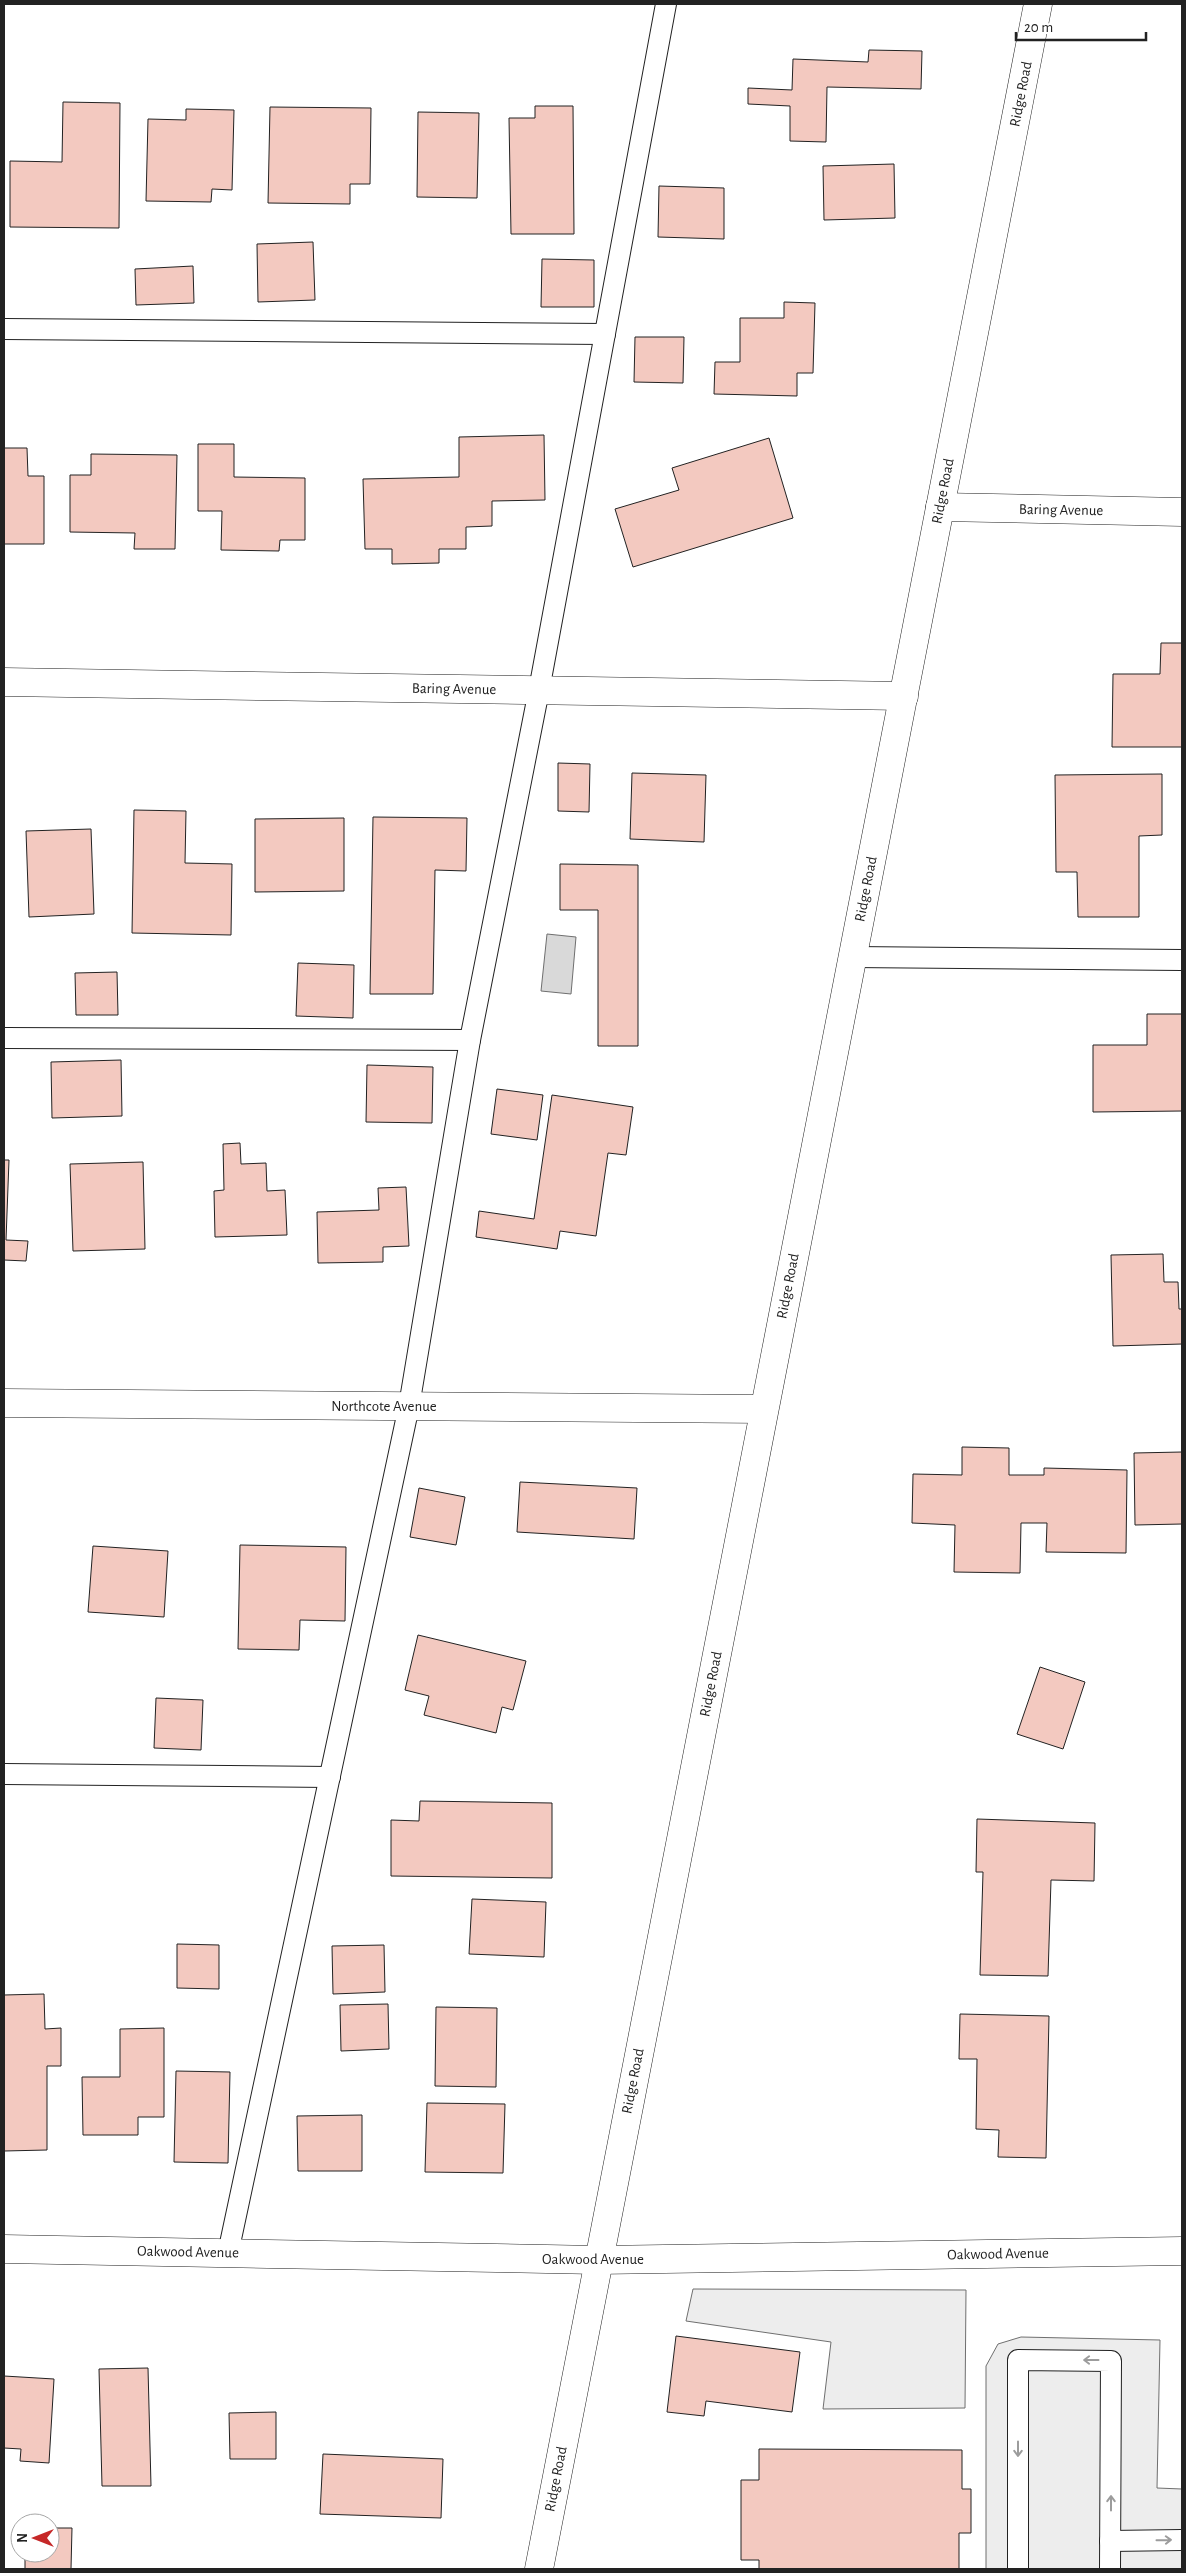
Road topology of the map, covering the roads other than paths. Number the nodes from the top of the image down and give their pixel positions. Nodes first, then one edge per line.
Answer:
1 (666, 4) edge
2 (1038, 4) edge
3 (4, 329) edge
4 (604, 334) junction
5 (940, 507) junction
6 (1182, 512) edge
7 (4, 682) edge
8 (539, 690) junction
9 (904, 696) junction
10 (852, 957) junction
11 (1182, 960) edge
12 (4, 1038) edge
13 (470, 1040) junction
14 (4, 1403) edge
15 (409, 1406) junction
16 (764, 1409) junction
17 (4, 1774) edge
18 (330, 1778) junction
19 (4, 2249) edge
20 (1182, 2251) edge
21 (228, 2253) junction
22 (598, 2260) junction
23 (1182, 2540) edge
24 (1110, 2541) junction
25 (539, 2569) edge
26 (1018, 2569) edge
27 (1110, 2569) edge

1 - 4 lane
2 - 5 street, Ridge Road
3 - 4 lane
4 - 8 lane
5 - 6 street, Baring Avenue
5 - 9 street, Ridge Road
7 - 8 street, Baring Avenue
8 - 9 street, Baring Avenue
8 - 13 lane
9 - 10 street, Ridge Road
10 - 11 lane
10 - 16 street, Ridge Road
12 - 13 lane
13 - 15 lane
14 - 15 street, Northcote Avenue
15 - 16 street, Northcote Avenue
15 - 18 lane
16 - 22 street, Ridge Road
17 - 18 lane
18 - 21 lane
19 - 21 street, Oakwood Avenue
20 - 22 street, Oakwood Avenue
21 - 22 street, Oakwood Avenue
22 - 25 street, Ridge Road
24 -> 23 lane
24 -> 26 lane
24 - 27 lane

